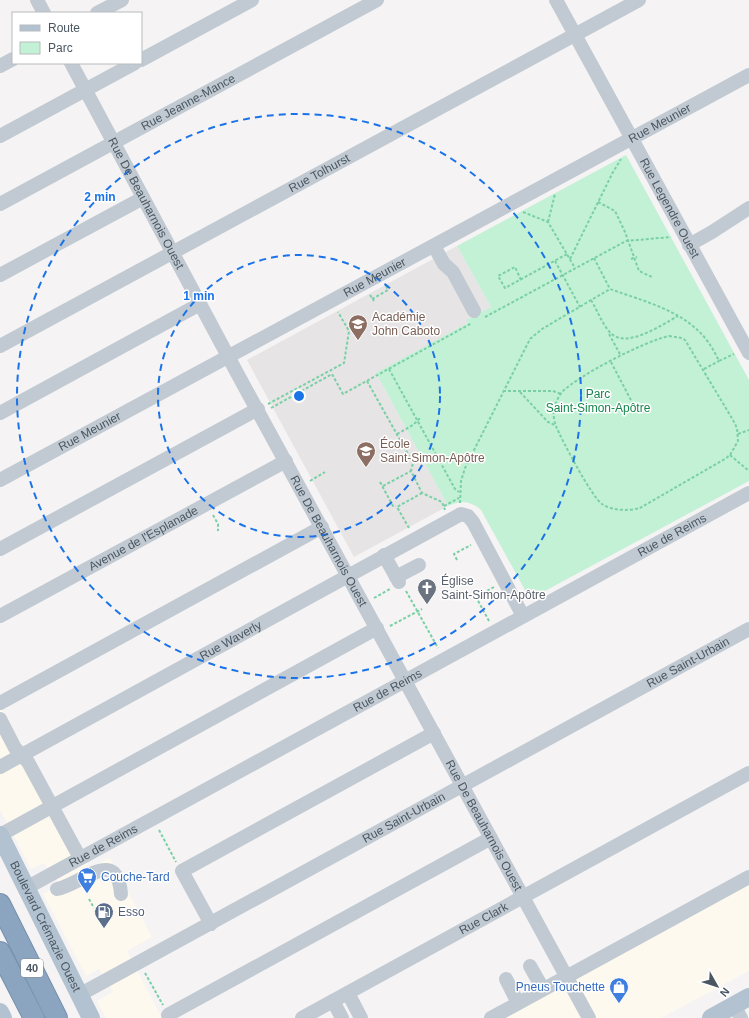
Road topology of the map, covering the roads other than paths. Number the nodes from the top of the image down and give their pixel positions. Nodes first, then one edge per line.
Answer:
1 (37, 0) edge
2 (122, 0) edge
3 (252, 0) edge
4 (377, 0) edge
5 (556, 0) edge
6 (639, 0) edge
7 (43, 12) edge
8 (99, 12) edge
9 (575, 34) junction
10 (142, 59) edge
11 (12, 60) edge
12 (72, 64) edge
13 (133, 64) edge
14 (0, 66) edge
15 (749, 75) edge
16 (85, 89) junction
17 (0, 136) edge
18 (632, 139) junction
19 (113, 143) junction
20 (143, 198) junction
21 (0, 204) edge
22 (749, 208) edge
23 (689, 245) junction
24 (434, 246) junction
25 (173, 252) junction
26 (0, 275) edge
27 (200, 304) junction
28 (474, 311) dead end
29 (0, 346) edge
30 (743, 353) edge
31 (229, 357) junction
32 (265, 407) junction
33 (0, 413) edge
34 (286, 461) junction
35 (0, 480) edge
36 (749, 493) edge
37 (322, 527) junction
38 (0, 549) edge
39 (384, 555) junction
40 (419, 565) dead end
41 (348, 575) junction
42 (0, 616) edge
43 (523, 616) junction
44 (383, 627) junction
45 (749, 629) edge
46 (405, 680) junction
47 (0, 703) edge
48 (0, 719) edge
49 (434, 733) junction
50 (22, 755) junction
51 (0, 767) edge
52 (749, 773) edge
53 (463, 786) junction
54 (52, 806) junction
55 (0, 835) edge
56 (491, 838) junction
57 (80, 858) junction
58 (749, 877) edge
59 (26, 888) junction
60 (57, 889) dead end
61 (121, 894) dead end
62 (523, 897) junction
63 (0, 904) edge
64 (211, 924) junction
65 (0, 952) edge
66 (530, 966) dead end
67 (566, 977) junction
68 (506, 979) dead end
69 (543, 989) junction
70 (348, 993) junction
71 (79, 995) junction
72 (333, 1001) junction
73 (518, 1003) junction
74 (0, 1012) edge
75 (55, 1014) edge
76 (169, 1016) edge
77 (3, 1018) edge
78 (34, 1018) edge
79 (91, 1018) edge
80 (302, 1018) edge
81 (342, 1018) edge
82 (361, 1018) edge
83 (491, 1018) edge
84 (588, 1018) edge

1 - 7 street
2 - 8 street
3 - 10 street
4 - 19 street, Rue Jeanne-Mance
5 - 9 street, Rue Legendre Ouest
6 - 9 street, Rue Tolhurst
9 - 18 street, Rue Legendre Ouest
9 - 25 street, Rue Tolhurst
11 - 14 street
12 - 16 street, Rue De Beauharnois Ouest
13 - 16 street
15 - 18 street, Rue Meunier
16 - 17 street
16 - 19 street, Rue De Beauharnois Ouest
18 - 23 street, Rue Legendre Ouest
18 - 24 street, Rue Meunier
19 - 20 street, Rue De Beauharnois Ouest
19 - 21 street, Rue Jeanne-Mance
20 - 25 street, Rue De Beauharnois Ouest
20 - 26 street
22 - 23 street
23 - 30 street, Rue Legendre Ouest
24 - 28 street
24 - 31 street, Rue Meunier
25 - 27 street, Rue De Beauharnois Ouest
25 - 29 street, Rue Tolhurst
27 - 31 street, Rue De Beauharnois Ouest
27 - 33 street
31 - 32 street, Rue De Beauharnois Ouest
31 - 35 street, Rue Meunier
32 - 34 street, Rue De Beauharnois Ouest
32 - 38 street
34 - 37 street, Rue De Beauharnois Ouest
34 - 42 street, Avenue de l'Esplanade
36 - 43 street, Rue de Reims
37 - 41 street, Rue De Beauharnois Ouest
37 - 47 street
39 - 40 street
39 - 41 street, Rue Waverly
39 - 43 street, Rue Waverly
41 - 44 street, Rue De Beauharnois Ouest
41 - 50 street, Rue Waverly
43 - 46 street, Rue de Reims
44 - 46 street, Rue De Beauharnois Ouest
44 - 54 street
45 - 53 street, Rue Saint-Urbain
46 - 49 street, Rue De Beauharnois Ouest
46 - 57 street, Rue de Reims
48 - 50 street
49 - 53 street, Rue De Beauharnois Ouest
49 - 64 street
50 - 51 street, Rue Waverly
50 - 54 street
52 - 62 street, Rue Clark
53 - 56 street, Rue De Beauharnois Ouest
53 - 64 street, Rue Saint-Urbain
54 - 55 street
54 - 57 street
55 - 59 main road, Boulevard Crémazie Ouest
56 - 62 street, Rue De Beauharnois Ouest
56 - 76 street
57 - 59 street, Rue de Reims
58 - 67 street
59 - 71 main road, Boulevard Crémazie Ouest
60 - 61 street
62 - 67 street, Rue De Beauharnois Ouest
62 - 70 street, Rue Clark
63 - 75 highway, 40
64 - 71 street, Rue Saint-Urbain
65 - 78 highway, 40
66 - 69 street
67 - 69 street
67 - 84 street, Rue De Beauharnois Ouest
68 - 73 street
69 - 73 street
70 - 72 street, Rue Clark
70 - 82 street
71 - 79 main road, Boulevard Crémazie Ouest
72 - 80 street, Rue Clark
72 - 81 street
73 - 83 street
74 - 77 main road

